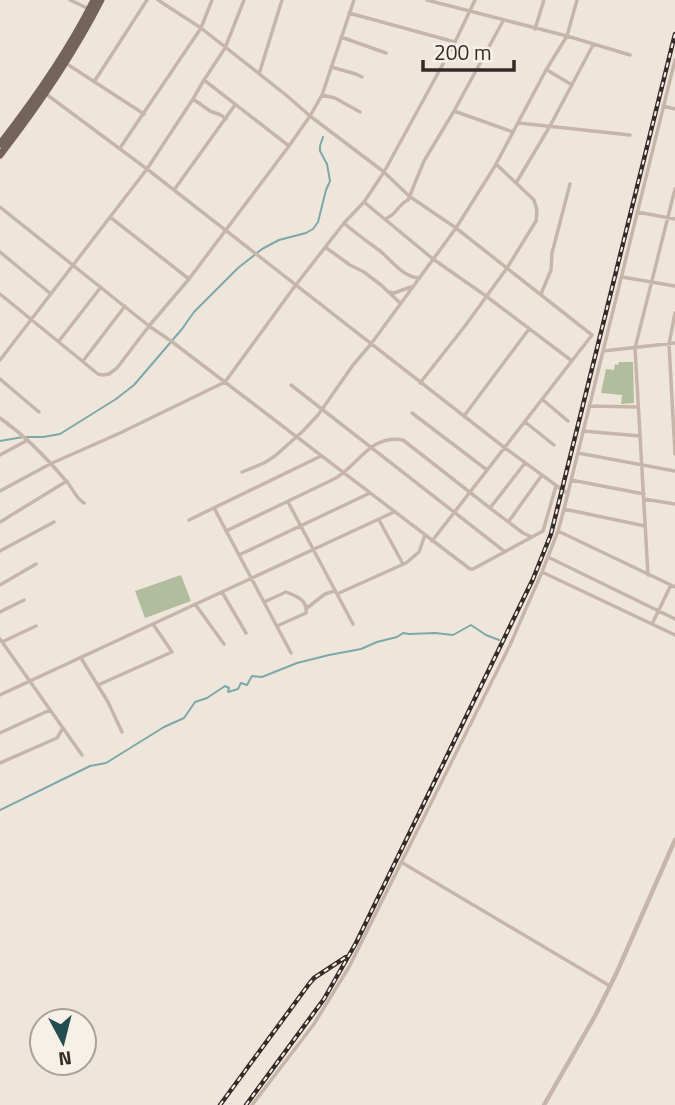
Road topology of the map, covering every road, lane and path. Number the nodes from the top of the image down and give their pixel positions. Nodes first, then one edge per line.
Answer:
1 (70, 0) edge
2 (94, 0) edge
3 (101, 0) edge
4 (147, 0) edge
5 (159, 0) edge
6 (212, 0) edge
7 (244, 0) edge
8 (282, 0) edge
9 (354, 0) edge
10 (427, 0) edge
11 (475, 0) edge
12 (544, 0) edge
13 (577, 0) edge
14 (89, 9) junction
15 (471, 12) junction
16 (349, 13) junction
17 (503, 21) junction
18 (201, 29) junction
19 (536, 29) junction
20 (567, 36) junction
21 (341, 37) junction
22 (455, 42) junction
23 (593, 45) junction
24 (225, 48) junction
25 (386, 53) dead end
26 (630, 55) dead end
27 (675, 60) edge
28 (65, 63) junction
29 (331, 67) junction
30 (546, 70) junction
31 (259, 74) junction
32 (362, 77) dead end
33 (204, 79) junction
34 (94, 82) junction
35 (572, 85) junction
36 (46, 93) junction
37 (322, 95) junction
38 (193, 99) junction
39 (235, 104) junction
40 (663, 106) junction
41 (675, 109) edge
42 (454, 111) junction
43 (360, 112) dead end
44 (144, 114) junction
45 (310, 116) junction
46 (226, 119) junction
47 (519, 122) junction
48 (550, 126) junction
49 (513, 132) junction
50 (630, 135) dead end
51 (0, 144) edge
52 (289, 146) junction
53 (120, 148) junction
54 (0, 155) edge
55 (496, 164) junction
56 (147, 169) junction
57 (383, 172) junction
58 (516, 183) junction
59 (570, 184) dead end
60 (675, 189) edge
61 (174, 190) junction
62 (409, 196) junction
63 (363, 202) junction
64 (0, 207) edge
65 (637, 212) junction
66 (110, 218) junction
67 (667, 218) junction
68 (385, 219) junction
69 (675, 219) edge
70 (344, 223) junction
71 (456, 228) junction
72 (226, 231) junction
73 (325, 247) junction
74 (0, 252) edge
75 (433, 259) junction
76 (74, 265) junction
77 (508, 268) junction
78 (621, 277) junction
79 (419, 278) junction
80 (189, 279) junction
81 (651, 282) junction
82 (295, 286) junction
83 (413, 286) junction
84 (675, 286) edge
85 (101, 287) junction
86 (387, 292) junction
87 (0, 294) edge
88 (51, 294) junction
89 (541, 294) junction
90 (486, 296) junction
91 (5, 298) junction
92 (400, 303) junction
93 (0, 305) edge
94 (125, 306) junction
95 (675, 313) edge
96 (31, 319) junction
97 (149, 326) junction
98 (529, 329) junction
99 (59, 341) junction
100 (672, 343) edge
101 (371, 344) junction
102 (635, 348) junction
103 (603, 351) junction
104 (0, 360) edge
105 (83, 361) junction
106 (572, 361) junction
107 (0, 379) edge
108 (225, 382) junction
109 (420, 383) junction
110 (291, 385) dead end
111 (542, 400) junction
112 (589, 406) junction
113 (638, 407) junction
114 (322, 409) junction
115 (673, 411) edge
116 (39, 412) dead end
117 (412, 413) dead end
118 (464, 415) junction
119 (0, 418) edge
120 (568, 421) dead end
121 (525, 422) junction
122 (583, 431) junction
123 (640, 436) junction
124 (296, 437) junction
125 (674, 438) edge
126 (26, 440) junction
127 (554, 445) dead end
128 (371, 447) junction
129 (505, 448) junction
130 (578, 453) junction
131 (675, 454) edge
132 (0, 455) edge
133 (321, 456) junction
134 (525, 463) junction
135 (50, 464) junction
136 (642, 465) junction
137 (487, 470) junction
138 (675, 471) edge
139 (243, 472) dead end
140 (344, 474) junction
141 (542, 475) junction
142 (571, 480) junction
143 (67, 481) junction
144 (556, 486) junction
145 (0, 491) edge
146 (470, 492) junction
147 (370, 493) junction
148 (568, 494) junction
149 (644, 496) junction
150 (288, 502) junction
151 (84, 503) dead end
152 (675, 504) edge
153 (214, 508) junction
154 (490, 508) junction
155 (564, 509) junction
156 (394, 512) junction
157 (454, 512) junction
158 (378, 519) junction
159 (189, 520) dead end
160 (509, 521) junction
161 (0, 522) edge
162 (54, 522) dead end
163 (300, 526) junction
164 (645, 526) junction
165 (226, 531) junction
166 (558, 531) junction
167 (425, 536) junction
168 (532, 537) junction
169 (432, 541) junction
170 (313, 550) junction
171 (0, 551) edge
172 (504, 551) junction
173 (239, 555) junction
174 (550, 558) dead end
175 (403, 564) junction
176 (36, 565) dead end
177 (542, 572) junction
178 (648, 575) junction
179 (251, 578) junction
180 (0, 585) edge
181 (673, 586) edge
182 (222, 592) junction
183 (336, 593) junction
184 (24, 600) dead end
185 (264, 602) junction
186 (195, 604) junction
187 (307, 608) junction
188 (658, 611) junction
189 (0, 612) edge
190 (675, 620) edge
191 (153, 624) junction
192 (353, 624) dead end
193 (652, 624) junction
194 (36, 626) dead end
195 (277, 626) junction
196 (246, 633) dead end
197 (675, 635) edge
198 (1, 640) edge
199 (225, 644) dead end
200 (291, 653) dead end
201 (80, 658) junction
202 (30, 681) junction
203 (97, 685) junction
204 (0, 695) edge
205 (50, 709) junction
206 (63, 728) junction
207 (122, 732) dead end
208 (0, 733) edge
209 (82, 755) dead end
210 (0, 763) edge
211 (675, 840) edge
212 (401, 862) junction
213 (610, 986) junction
214 (251, 1105) edge
215 (544, 1105) edge

1 - 14 street
2 - 14 main road
3 - 28 main road
4 - 34 street
5 - 18 street
6 - 18 street
7 - 24 street
8 - 31 street
9 - 16 street
10 - 15 street
11 - 15 street
12 - 19 street
13 - 20 street
14 - 51 main road
15 - 17 street
15 - 22 street
16 - 21 street
16 - 22 street
17 - 19 street
17 - 42 street
18 - 24 street
18 - 44 street
19 - 20 street
20 - 23 street
20 - 30 street
21 - 25 street
21 - 29 street
22 - 57 street
23 - 26 street
23 - 35 street
24 - 31 street
24 - 33 street
27 - 40 street
28 - 34 street
28 - 36 main road
29 - 32 street
29 - 37 street
30 - 35 street
30 - 47 street
31 - 45 street
33 - 38 street
33 - 39 street
34 - 44 street
35 - 48 street
36 - 53 street
36 - 54 main road
37 - 43 street
37 - 45 street
38 - 46 street
38 - 56 street
39 - 46 street
39 - 52 street
40 - 41 street
40 - 65 street
42 - 49 street
42 - 62 street
44 - 53 street
45 - 52 street
45 - 57 street
46 - 61 street
47 - 48 street
47 - 49 street
48 - 50 street
48 - 58 street
49 - 55 street
52 - 72 street
53 - 56 street
55 - 58 street
55 - 71 street
56 - 61 street
56 - 66 street
57 - 62 street
57 - 63 street
58 - 77 street
59 - 89 street
60 - 67 street
61 - 72 street
62 - 68 street
62 - 71 street
63 - 68 street
63 - 70 street
64 - 76 street
65 - 67 street
65 - 78 street
66 - 76 street
66 - 80 street
67 - 69 street
67 - 81 street
68 - 75 street
70 - 73 street
70 - 79 street
71 - 75 street
71 - 77 street
72 - 80 street
72 - 82 street
73 - 82 street
73 - 86 street
74 - 88 street
75 - 79 street
75 - 90 street
76 - 85 street
76 - 88 street
77 - 89 street
77 - 90 street
78 - 81 street
78 - 103 street
79 - 83 street
80 - 97 street
81 - 84 street
81 - 102 street
82 - 101 street
82 - 108 street
83 - 86 street
83 - 92 street
85 - 94 street
85 - 99 street
86 - 92 street
87 - 91 street
88 - 96 street
89 - 106 street
90 - 98 street
90 - 109 street
91 - 93 street
91 - 96 street
92 - 101 street
94 - 97 street
94 - 105 street
95 - 100 street
96 - 99 street
96 - 104 street
97 - 105 street
97 - 108 street
98 - 106 street
98 - 118 street
99 - 105 street
100 - 102 street
100 - 115 street
101 - 109 street
101 - 114 street
102 - 103 street
102 - 113 street
103 - 112 street
106 - 111 street
107 - 116 street
108 - 124 street
108 - 135 street
109 - 118 street
110 - 114 street
111 - 120 street
111 - 121 street
112 - 113 street
112 - 122 street
113 - 123 street
114 - 124 street
114 - 128 street
115 - 125 street
117 - 137 street
118 - 129 street
119 - 126 street
121 - 127 street
121 - 129 street
122 - 123 street
122 - 130 street
123 - 136 street
124 - 133 street
124 - 139 street
125 - 131 street
126 - 132 street
126 - 135 street
128 - 140 street
128 - 146 street
128 - 157 street
129 - 134 street
129 - 137 street
130 - 136 street
130 - 142 street
133 - 140 street
133 - 153 street
134 - 141 street
134 - 154 street
135 - 143 street
135 - 145 street
136 - 138 street
136 - 149 street
137 - 146 street
140 - 147 street
140 - 150 street
141 - 144 street
141 - 160 street
142 - 148 street
142 - 149 street
143 - 151 street
143 - 161 street
144 - 148 street
144 - 168 street
146 - 154 street
146 - 157 street
147 - 156 street
147 - 163 street
148 - 155 street
149 - 152 street
149 - 164 street
150 - 163 street
150 - 165 street
153 - 159 street
153 - 165 street
154 - 160 street
155 - 164 street
155 - 166 street
156 - 158 street
156 - 167 street
157 - 169 street
157 - 172 street
158 - 170 street
158 - 175 street
160 - 168 street
162 - 171 street
163 - 170 street
163 - 173 street
164 - 178 street
165 - 173 street
166 - 177 street
166 - 178 street
167 - 169 street
167 - 175 street
168 - 172 street
169 - 172 street
170 - 179 street
170 - 183 street
173 - 179 street
174 - 188 street
175 - 183 street
176 - 180 street
177 - 193 street
177 - 212 street
178 - 181 street
179 - 182 street
179 - 185 street
181 - 188 street
182 - 186 street
182 - 196 street
183 - 187 street
183 - 192 street
184 - 189 street
185 - 187 street
185 - 195 street
186 - 191 street
186 - 199 street
187 - 195 street
188 - 190 street
188 - 193 street
191 - 201 street
191 - 203 street
193 - 197 street
194 - 198 street
195 - 200 street
198 - 202 street
201 - 202 street
201 - 203 street
202 - 204 street
202 - 205 street
203 - 207 street
205 - 206 street
205 - 208 street
206 - 209 street
206 - 210 street
211 - 213 street
212 - 213 street
212 - 214 street
213 - 215 street

